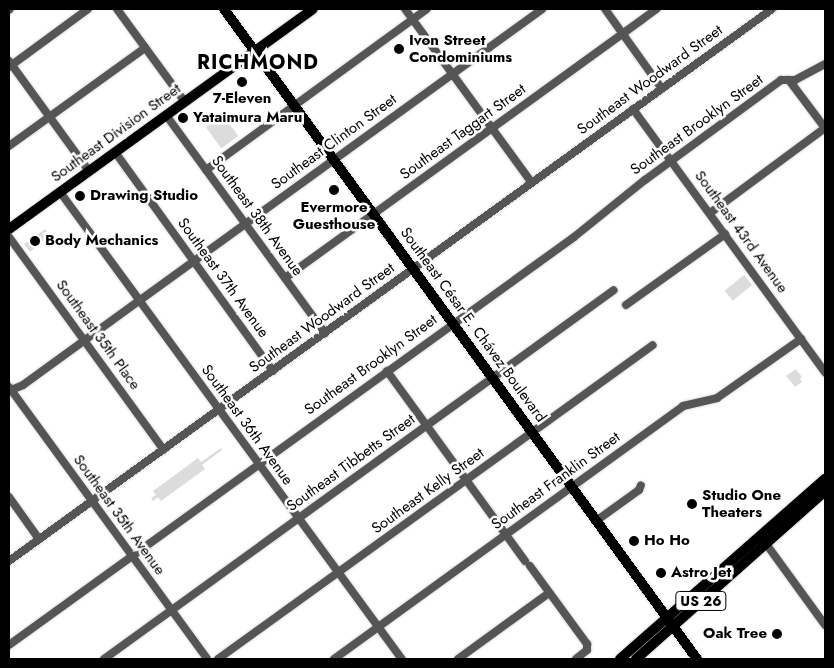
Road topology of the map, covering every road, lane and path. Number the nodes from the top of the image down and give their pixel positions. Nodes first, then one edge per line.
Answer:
1 (88, 9) edge
2 (117, 9) edge
3 (224, 9) edge
4 (313, 9) edge
5 (405, 9) edge
6 (427, 9) edge
7 (542, 9) edge
8 (605, 9) edge
9 (657, 9) edge
10 (757, 9) edge
11 (772, 9) edge
12 (762, 16) junction
13 (413, 20) junction
14 (623, 33) junction
15 (145, 48) junction
16 (255, 51) junction
17 (10, 64) edge
18 (825, 64) edge
19 (452, 74) junction
20 (789, 80) junction
21 (662, 88) junction
22 (184, 102) junction
23 (295, 105) junction
24 (633, 110) junction
25 (166, 115) junction
26 (50, 117) junction
27 (825, 128) edge
28 (492, 129) junction
29 (9, 146) edge
30 (115, 152) junction
31 (334, 159) junction
32 (671, 160) junction
33 (206, 170) junction
34 (89, 171) junction
35 (532, 183) junction
36 (60, 192) junction
37 (374, 214) junction
38 (710, 214) junction
39 (246, 224) junction
40 (9, 229) edge
41 (725, 234) junction
42 (9, 237) edge
43 (194, 261) junction
44 (414, 269) junction
45 (286, 278) junction
46 (614, 290) dead end
47 (140, 301) junction
48 (626, 305) dead end
49 (453, 323) junction
50 (325, 333) junction
51 (801, 339) junction
52 (84, 340) junction
53 (653, 345) dead end
54 (273, 371) junction
55 (386, 371) junction
56 (825, 372) edge
57 (492, 377) junction
58 (10, 390) edge
59 (219, 410) junction
60 (426, 425) junction
61 (532, 432) junction
62 (164, 450) junction
63 (258, 464) junction
64 (825, 479) edge
65 (466, 480) junction
66 (641, 485) dead end
67 (572, 487) junction
68 (825, 491) edge
69 (9, 498) edge
70 (91, 501) junction
71 (298, 518) junction
72 (596, 521) junction
73 (506, 534) junction
74 (39, 539) junction
75 (763, 539) junction
76 (131, 556) junction
77 (9, 561) edge
78 (338, 573) junction
79 (549, 593) junction
80 (171, 610) junction
81 (670, 622) junction
82 (825, 625) edge
83 (378, 627) junction
84 (9, 645) edge
85 (104, 659) edge
86 (207, 659) edge
87 (218, 659) edge
88 (334, 659) edge
89 (402, 659) edge
90 (458, 659) edge
91 (576, 659) edge
92 (620, 659) edge
93 (636, 659) edge
94 (696, 659) edge

1 - 17 street
2 - 15 street
3 - 16 main road, Southeast César E. Chávez Boulevard
4 - 16 main road, Southeast Division Street
5 - 13 street
6 - 13 street
7 - 19 street, Southeast Clinton Street
8 - 14 street
9 - 14 street, Southeast Taggart Street
10 - 12 street
11 - 12 street, Southeast Woodward Street
12 - 21 street, Southeast Woodward Street
13 - 19 street
13 - 23 street
14 - 21 street
14 - 28 street, Southeast Taggart Street
15 - 22 street
15 - 26 street
16 - 22 main road, Southeast Division Street
16 - 23 main road, Southeast César E. Chávez Boulevard
17 - 26 street
18 - 20 street, Southeast Brooklyn Street
19 - 28 street
19 - 31 street, Southeast Clinton Street
20 - 27 street
20 - 32 street, Southeast Brooklyn Street
21 - 24 street, Southeast Woodward Street
22 - 25 main road, Southeast Division Street
23 - 31 main road, Southeast César E. Chávez Boulevard
23 - 33 street
24 - 32 street, Southeast 43rd Avenue
24 - 35 street, Southeast Woodward Street
25 - 30 main road, Southeast Division Street
25 - 33 street, Southeast 38th Avenue
26 - 29 street
26 - 34 street
27 - 38 street
28 - 35 street
28 - 37 street, Southeast Taggart Street
30 - 34 main road, Southeast Division Street
30 - 43 street, Southeast 37th Avenue
31 - 37 main road, Southeast César E. Chávez Boulevard
31 - 39 street, Southeast Clinton Street
32 - 38 street, Southeast 43rd Avenue
32 - 49 street, Southeast Brooklyn Street
33 - 39 street, Southeast 38th Avenue
34 - 36 main road, Southeast Division Street
35 - 44 street, Southeast Woodward Street
36 - 40 main road, Southeast Division Street
36 - 47 street, Southeast 36th Avenue
37 - 44 main road, Southeast César E. Chávez Boulevard
37 - 45 street, Southeast Taggart Street
38 - 41 street, Southeast 43rd Avenue
39 - 43 street, Southeast Clinton Street
39 - 45 street, Southeast 38th Avenue
41 - 48 street
41 - 51 street, Southeast 43rd Avenue
42 - 52 street, Southeast 35th Place
43 - 47 street, Southeast Clinton Street
43 - 54 street, Southeast 37th Avenue
44 - 49 main road, Southeast César E. Chávez Boulevard
44 - 50 street, Southeast Woodward Street
45 - 50 street, Southeast 38th Avenue
46 - 57 street, Southeast Tibbetts Street
47 - 52 street, Southeast Clinton Street
47 - 59 street, Southeast 36th Avenue
49 - 55 street, Southeast Brooklyn Street
49 - 57 main road, Southeast César E. Chávez Boulevard
50 - 54 street, Southeast Woodward Street
51 - 56 street, Southeast 43rd Avenue
51 - 67 street, Southeast Franklin Street
52 - 58 street, Southeast Clinton Street
52 - 62 street, Southeast 35th Place
53 - 61 street, Southeast Kelly Street
54 - 59 street, Southeast Woodward Street
55 - 60 street
55 - 63 street, Southeast Brooklyn Street
57 - 60 street, Southeast Tibbetts Street
57 - 61 main road, Southeast César E. Chávez Boulevard
58 - 70 street, Southeast 35th Avenue
59 - 62 street, Southeast Woodward Street
59 - 63 street, Southeast 36th Avenue
60 - 65 street
60 - 71 street, Southeast Tibbetts Street
61 - 65 street, Southeast Kelly Street
61 - 67 main road, Southeast César E. Chávez Boulevard
62 - 70 street, Southeast Woodward Street
63 - 71 street, Southeast 36th Avenue
63 - 76 street, Southeast Brooklyn Street
64 - 75 main road, US 26
65 - 73 street
65 - 78 street, Southeast Kelly Street
66 - 72 street
67 - 72 main road, Southeast César E. Chávez Boulevard
67 - 73 street, Southeast Franklin Street
68 - 75 main road, US 26
69 - 74 street
70 - 74 street, Southeast Woodward Street
70 - 76 street, Southeast 35th Avenue
71 - 78 street, Southeast 36th Avenue
71 - 80 street, Southeast Tibbetts Street
72 - 81 main road, Southeast César E. Chávez Boulevard
73 - 79 street
73 - 83 street, Southeast Franklin Street
74 - 77 street, Southeast Woodward Street
75 - 81 main road, US 26
75 - 82 street
76 - 80 street, Southeast 35th Avenue
76 - 84 street, Southeast Brooklyn Street
78 - 83 street, Southeast 36th Avenue
78 - 87 street, Southeast Kelly Street
79 - 90 street
79 - 91 street
80 - 85 street, Southeast Tibbetts Street
80 - 86 street, Southeast 35th Avenue
81 - 92 main road, US 26
81 - 93 main road, US 26
81 - 94 main road, Southeast César E. Chávez Boulevard
83 - 88 street, Southeast Franklin Street
83 - 89 street, Southeast 36th Avenue

